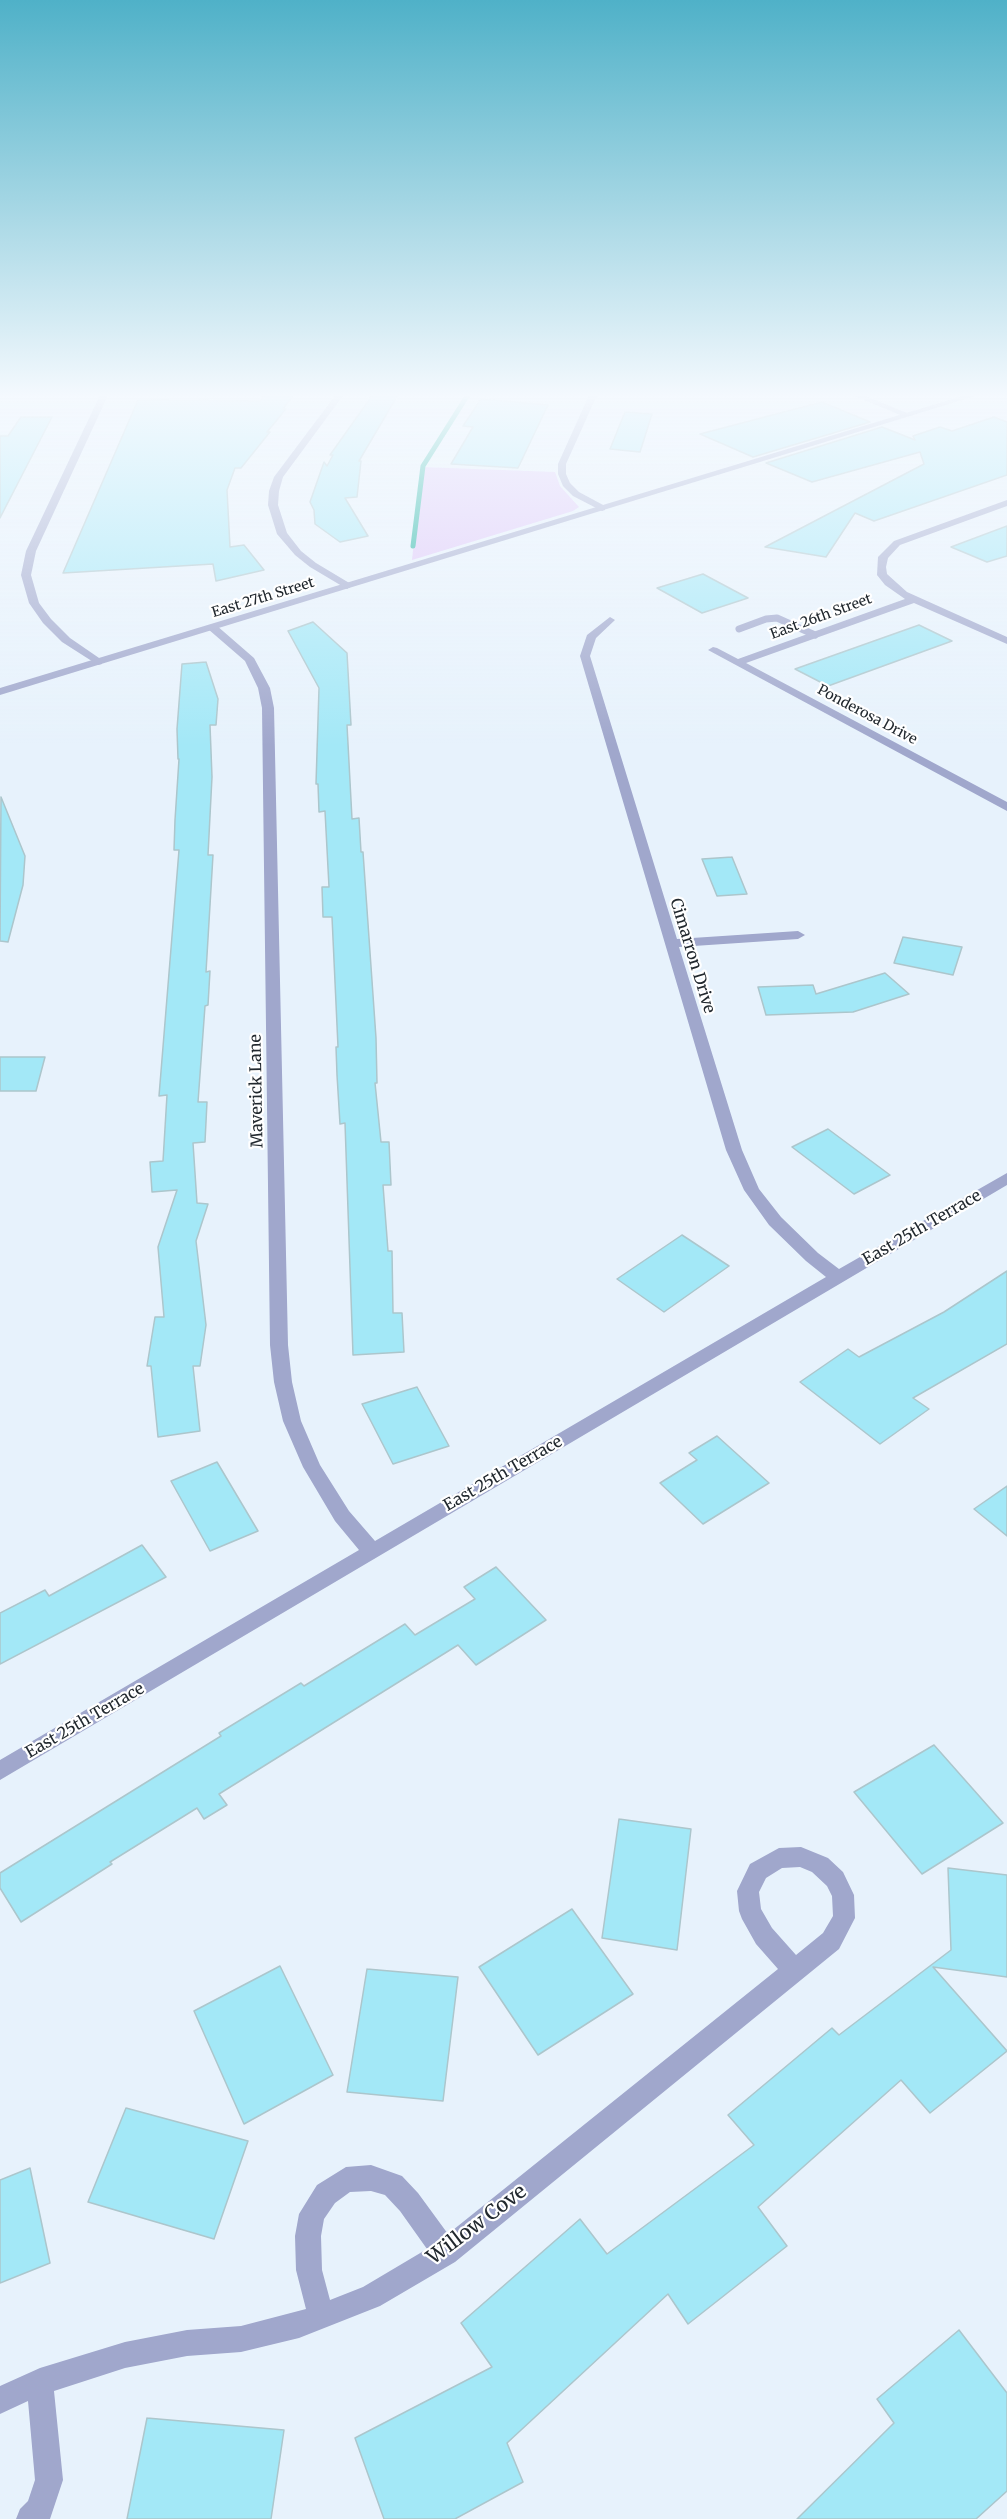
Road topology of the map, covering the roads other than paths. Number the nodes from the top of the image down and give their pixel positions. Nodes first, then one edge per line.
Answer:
1 (50, 511) edge
2 (275, 511) edge
3 (594, 511) edge
4 (986, 511) edge
5 (348, 586) junction
6 (914, 599) junction
7 (610, 620) dead end
8 (212, 627) junction
9 (739, 628) dead end
10 (815, 635) junction
11 (1006, 640) edge
12 (713, 650) dead end
13 (98, 662) junction
14 (737, 663) junction
15 (0, 692) edge
16 (1007, 807) edge
17 (798, 935) dead end
18 (671, 943) junction
19 (1007, 1178) edge
20 (838, 1277) junction
21 (372, 1551) junction
22 (0, 1771) edge
23 (794, 1970) junction
24 (446, 2253) junction
25 (322, 2316) junction
26 (40, 2382) junction
27 (0, 2400) edge
28 (30, 2519) edge

1 - 13 street
2 - 5 street
3 - 5 street, East 27th Street
4 - 6 street
5 - 8 street, East 27th Street
6 - 10 street, East 26th Street
6 - 11 street
7 - 18 street, Cimarron Drive
8 - 13 street, East 27th Street
8 - 21 street, Maverick Lane
9 - 10 lane
10 - 14 street, East 26th Street
12 - 14 street, Ponderosa Drive
13 - 15 street, East 27th Street
14 - 16 street, Ponderosa Drive
17 - 18 street
18 - 20 street, Cimarron Drive
19 - 20 street, East 25th Terrace
20 - 21 street, East 25th Terrace
21 - 22 street, East 25th Terrace
23 - 23 street, Willow Cove
23 - 24 street, Willow Cove
24 - 25 street, Willow Cove
24 - 25 street
25 - 26 street, Willow Cove
26 - 27 street, Willow Cove
26 - 28 street

